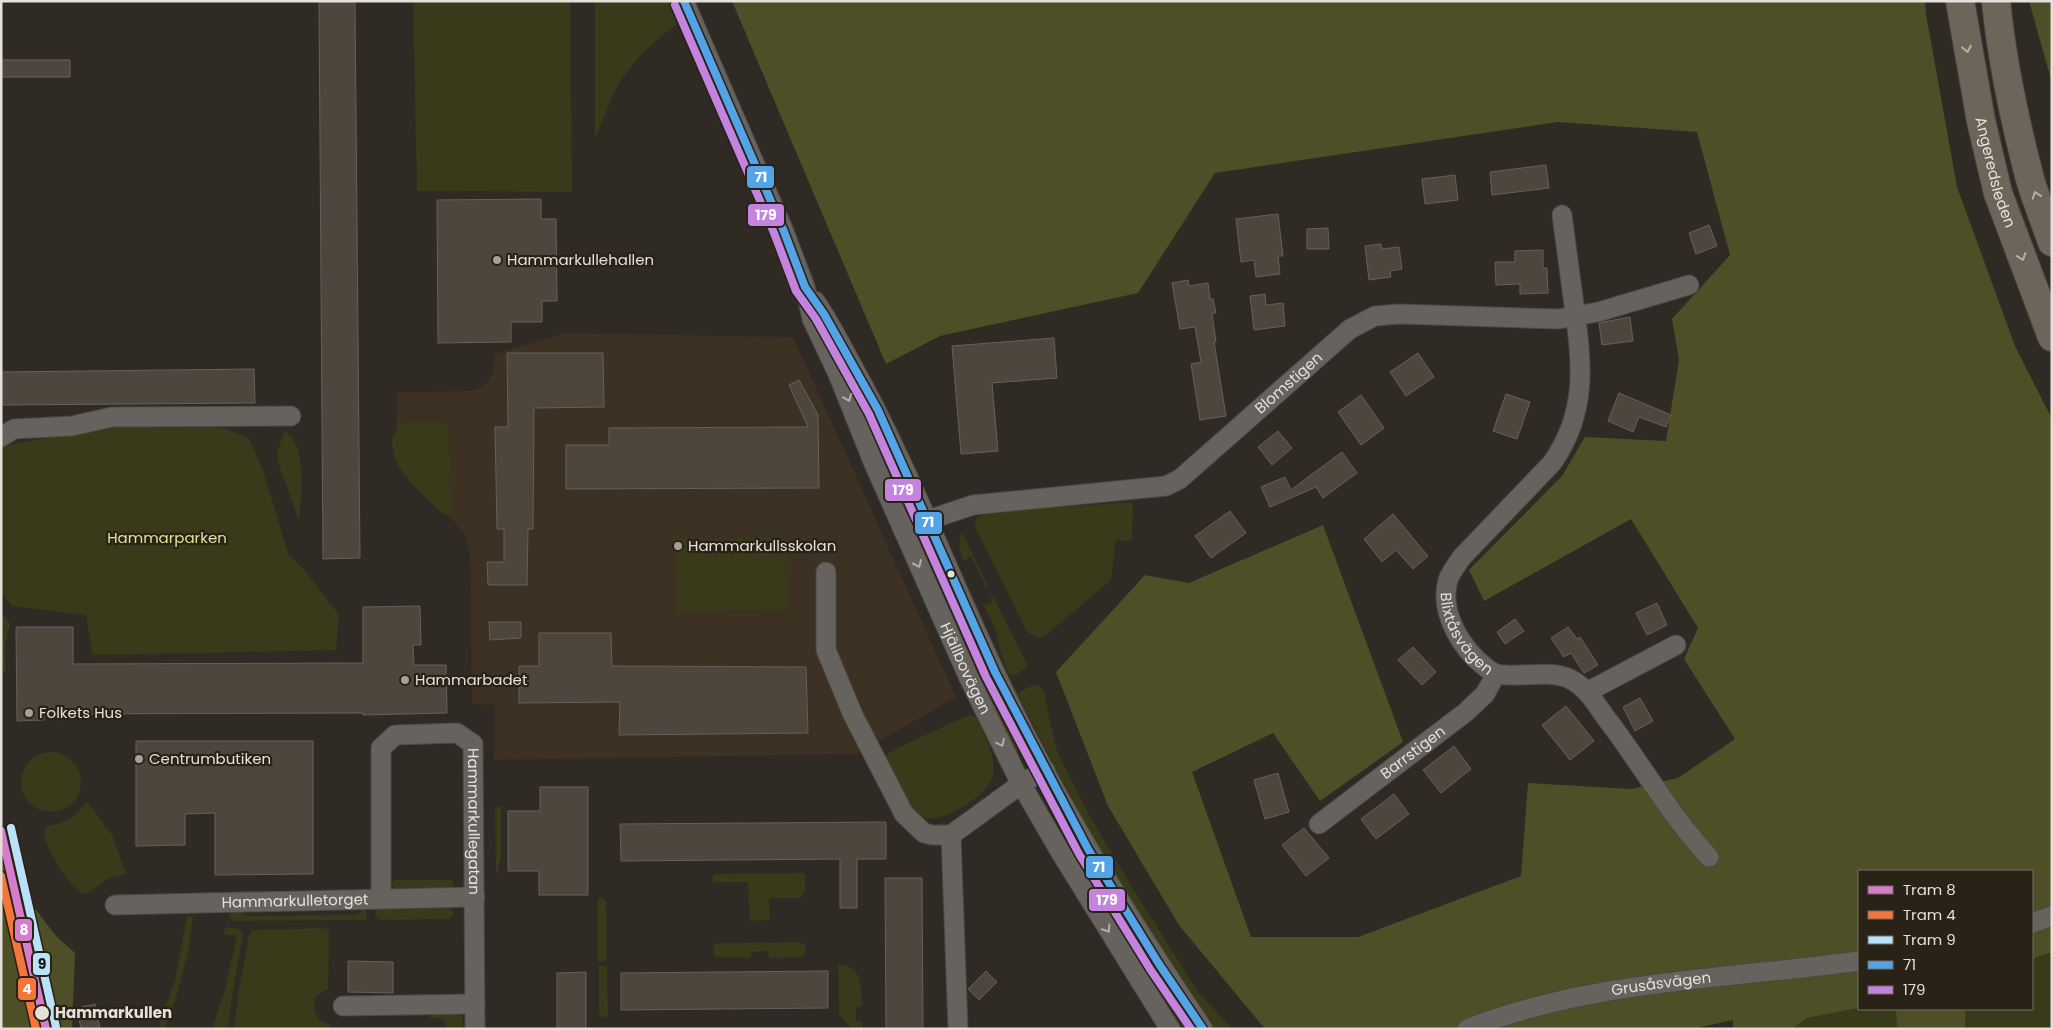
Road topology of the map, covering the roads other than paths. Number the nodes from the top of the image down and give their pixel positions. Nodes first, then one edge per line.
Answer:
1 (684, 1) edge
2 (1960, 1) edge
3 (1996, 1) edge
4 (1562, 215) dead end
5 (2052, 242) edge
6 (1689, 286) dead end
7 (805, 287) junction
8 (1576, 317) junction
9 (2052, 337) edge
10 (291, 416) dead end
11 (1, 437) edge
12 (928, 520) junction
13 (903, 530) junction
14 (826, 572) dead end
15 (1676, 645) dead end
16 (1496, 674) junction
17 (1587, 692) junction
18 (1045, 770) junction
19 (1021, 784) junction
20 (1319, 824) dead end
21 (951, 835) junction
22 (1709, 857) dead end
23 (475, 897) junction
24 (381, 899) junction
25 (115, 905) dead end
26 (2052, 916) edge
27 (2033, 923) edge
28 (1858, 961) edge
29 (475, 1004) junction
30 (343, 1006) dead end
31 (475, 1029) edge
32 (958, 1029) edge
33 (1170, 1029) edge
34 (1203, 1029) edge
35 (1467, 1029) edge

1 - 7 street, Hjällbovägen
2 -> 9 highway, Angeredsleden
5 -> 3 highway, Angeredsleden
4 - 8 street, Blixtåsvägen
6 - 8 street, Blomstigen
7 - 12 street, Hjällbovägen
7 -> 13 street, Hjällbovägen
8 - 12 street, Blomstigen
8 - 16 street, Blixtåsvägen
10 - 11 street
12 - 13 street, Blomstigen
12 - 18 street, Hjällbovägen
13 -> 19 street, Hjällbovägen
14 - 21 street
15 - 17 street
16 - 17 street, Blixtåsvägen
16 - 20 street, Barrstigen
17 - 22 street, Blixtåsvägen
18 - 19 street
18 - 34 street, Hjällbovägen
19 - 21 street
19 -> 33 street, Hjällbovägen
21 - 32 street
23 - 24 street, Hammarkulletorget
23 - 24 street, Hammarkullegatan
23 - 29 street, Hammarkullegatan
24 - 25 street, Hammarkulletorget
26 - 27 street
28 - 35 street, Grusåsvägen
29 - 30 street
29 - 31 street, Hammarkullegatan

